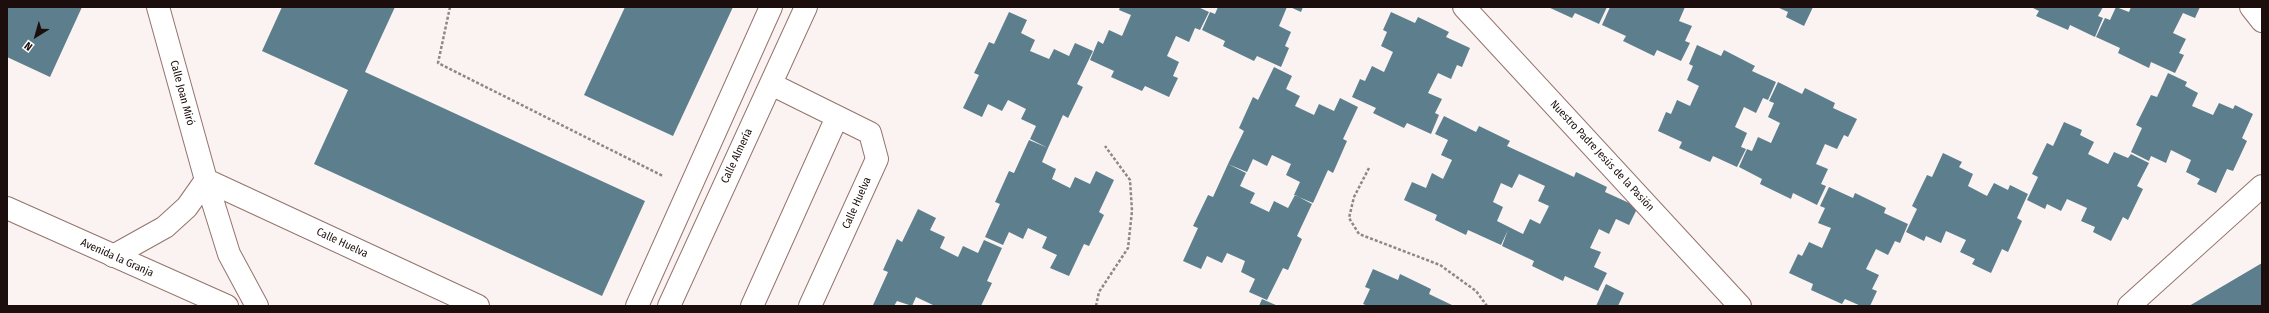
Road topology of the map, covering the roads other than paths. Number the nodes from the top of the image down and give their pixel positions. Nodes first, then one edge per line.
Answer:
1 (158, 7) edge
2 (771, 7) edge
3 (806, 7) edge
4 (1464, 7) edge
5 (2251, 7) edge
6 (2262, 21) edge
7 (771, 84) junction
8 (837, 117) junction
9 (206, 180) junction
10 (2262, 186) edge
11 (7, 208) edge
12 (113, 256) junction
13 (227, 306) edge
14 (257, 306) edge
15 (478, 306) edge
16 (637, 306) edge
17 (669, 306) edge
18 (752, 306) edge
19 (810, 306) edge
20 (1740, 306) edge
21 (2129, 306) edge

1 - 9 street, Calle Joan Miró
2 - 16 street
3 - 7 street, Calle Almería
4 - 20 street, Nuestro Padre Jesús de la Pasión
5 - 6 street
7 - 8 street, Calle Huelva
7 - 17 street, Calle Almería
8 - 18 street
8 - 19 street, Calle Huelva
9 - 12 street
9 - 14 street, Calle Joan Miró
9 - 15 street, Calle Huelva
10 - 21 street
11 - 12 street, Avenida la Granja
12 - 13 street, Avenida la Granja

